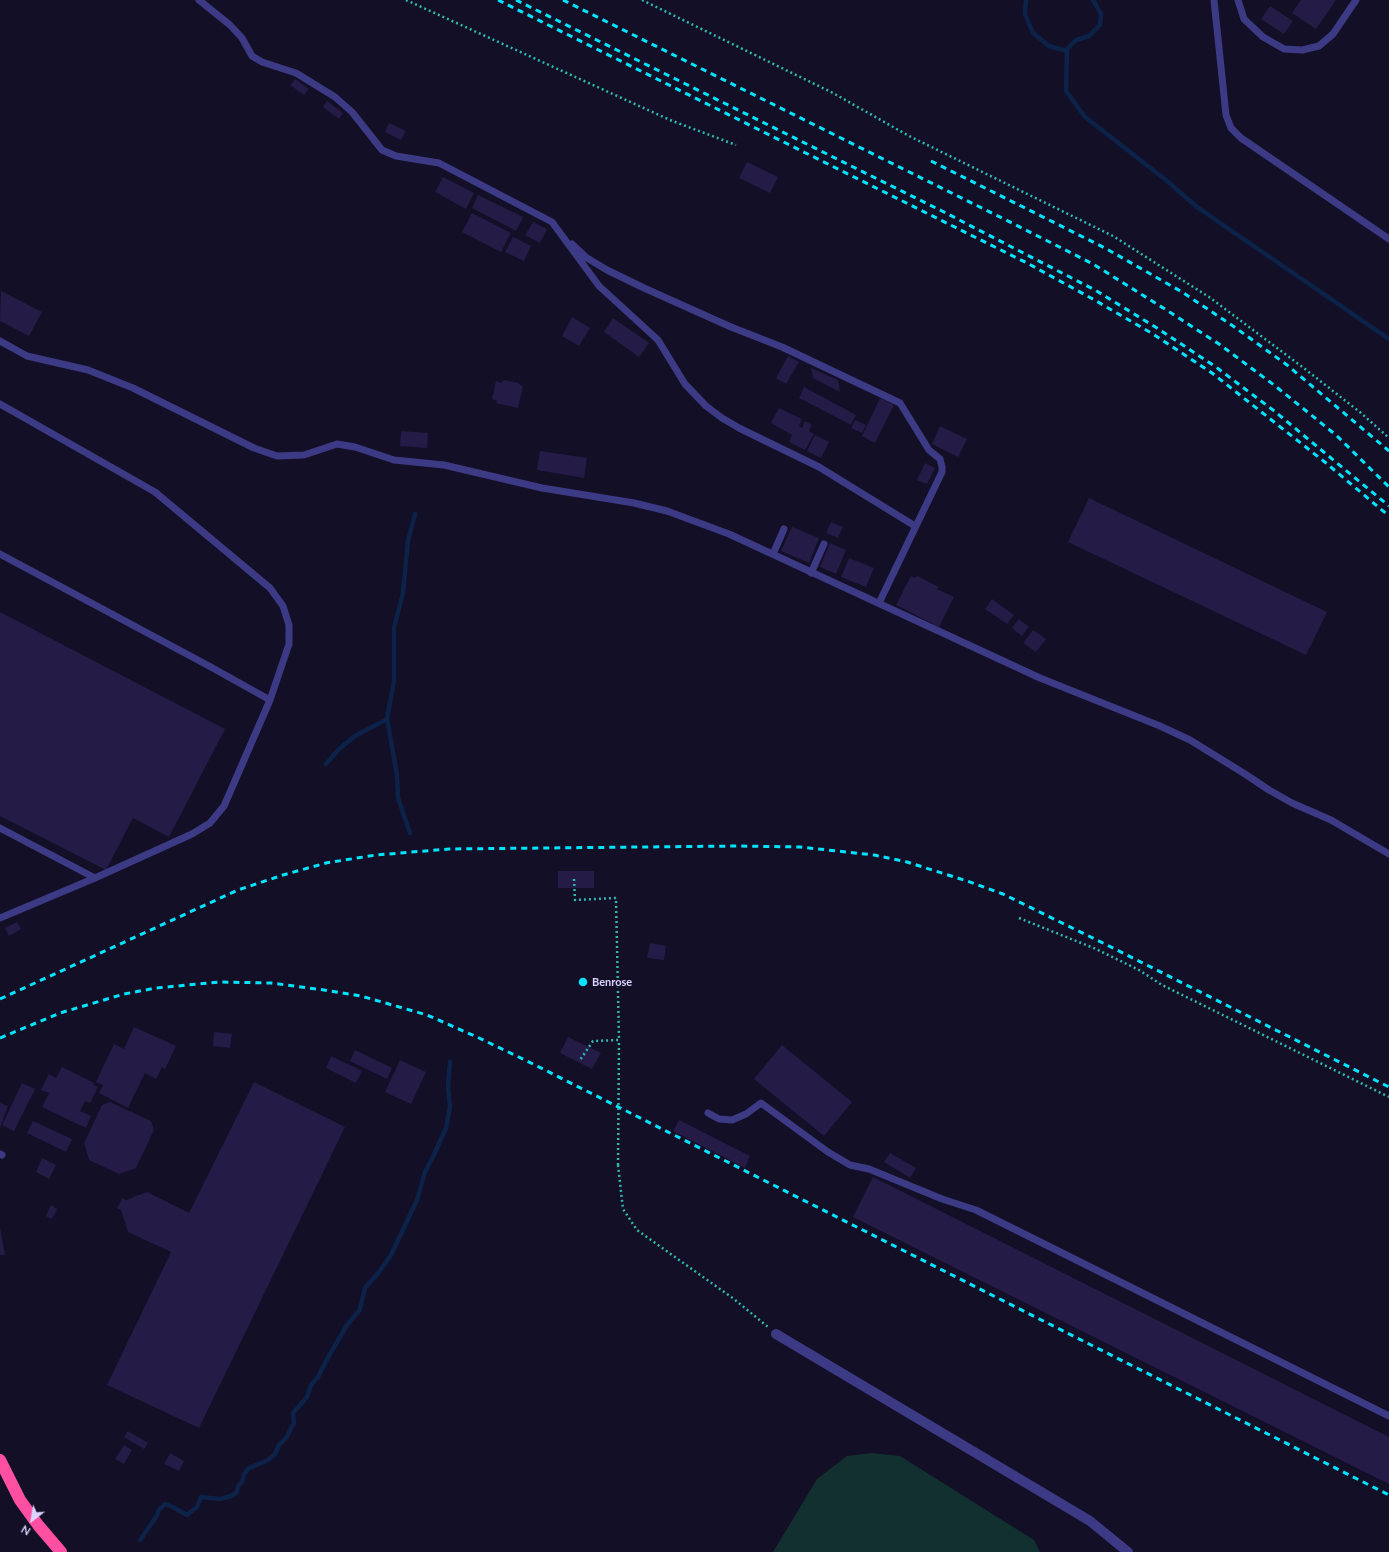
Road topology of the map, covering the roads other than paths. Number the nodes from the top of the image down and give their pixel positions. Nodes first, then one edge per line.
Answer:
1 (199, 0) edge
2 (1214, 0) edge
3 (1238, 0) edge
4 (1356, 0) edge
5 (563, 237) junction
6 (1389, 238) edge
7 (0, 341) edge
8 (0, 404) edge
9 (915, 526) junction
10 (784, 529) dead end
11 (824, 544) dead end
12 (0, 554) edge
13 (773, 554) junction
14 (811, 572) junction
15 (879, 603) junction
16 (270, 700) junction
17 (0, 828) edge
18 (1389, 854) edge
19 (96, 878) junction
20 (0, 918) edge
21 (708, 1113) dead end
22 (776, 1334) road end
23 (1389, 1416) edge
24 (0, 1460) edge
25 (62, 1552) edge
26 (1128, 1552) edge

1 - 5 lane
2 - 6 lane
3 - 4 lane
5 - 9 lane
5 - 9 lane
7 - 13 lane
8 - 16 lane
9 - 15 lane
10 - 13 lane
11 - 14 lane
12 - 16 lane
13 - 14 lane
14 - 15 lane
15 - 18 lane
16 - 19 lane
17 - 19 lane
19 - 20 lane
21 - 23 lane
22 - 26 street
24 - 25 highway

